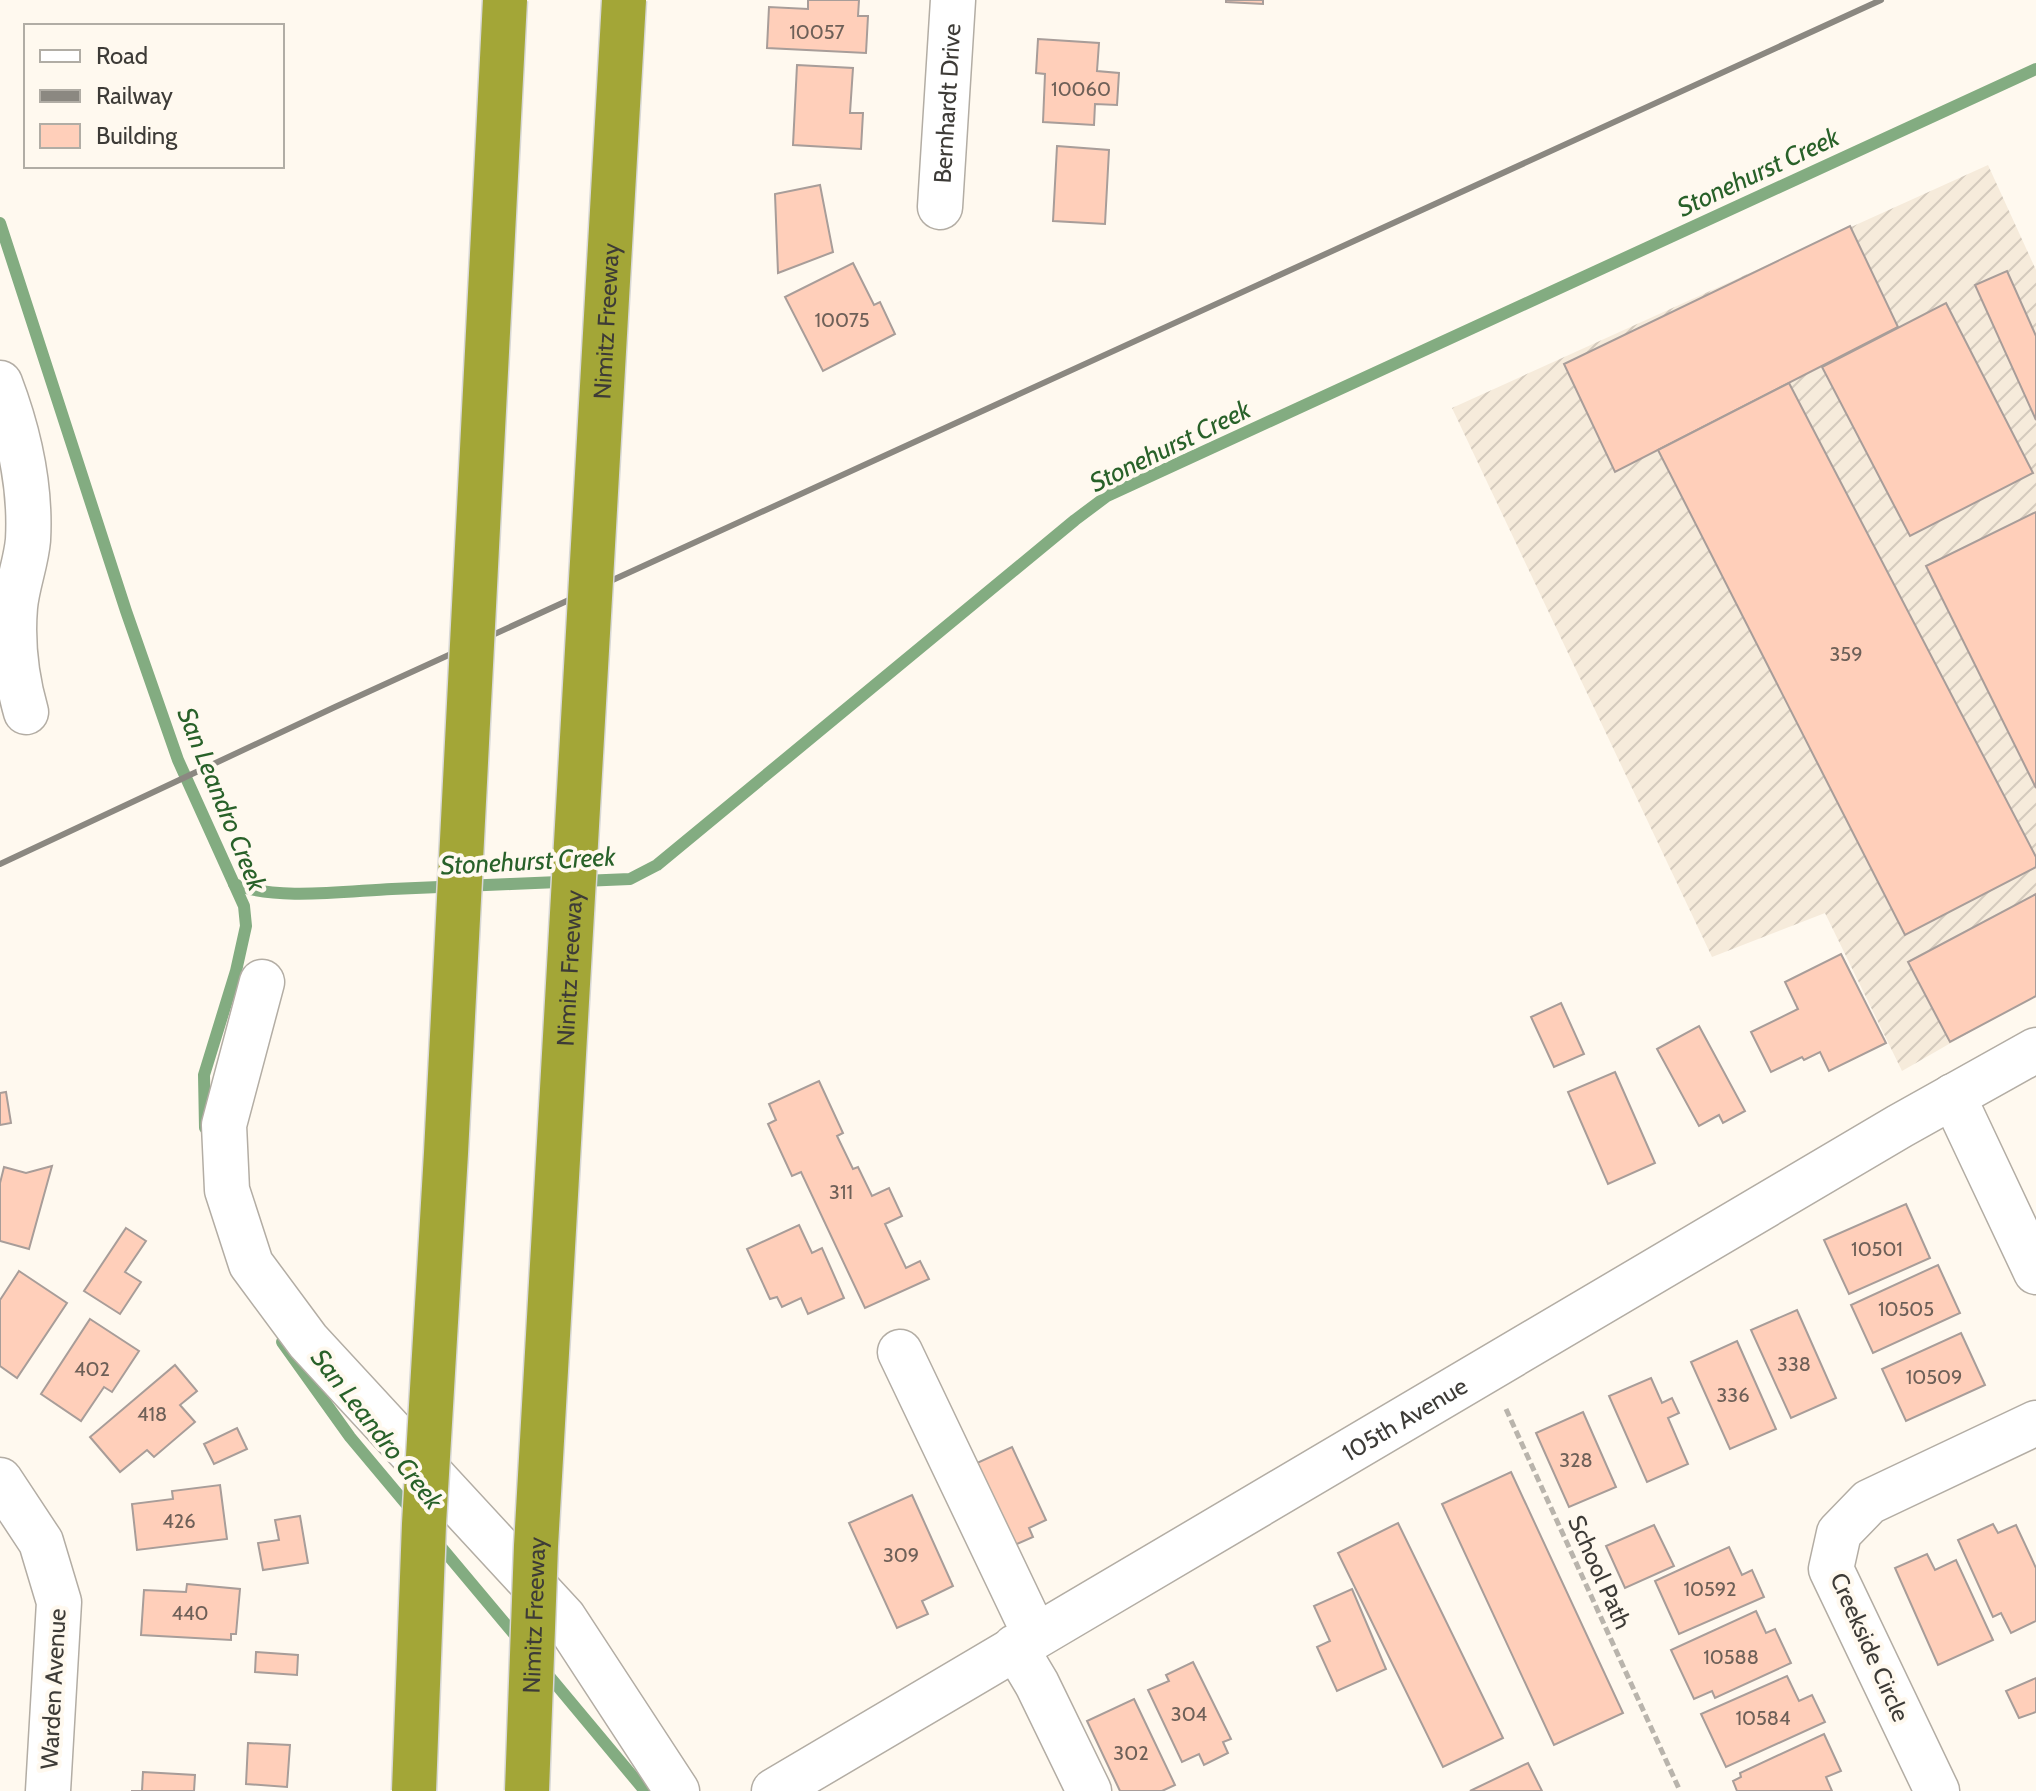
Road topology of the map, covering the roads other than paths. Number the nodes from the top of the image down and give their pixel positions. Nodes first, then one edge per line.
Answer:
1 (505, 0) edge
2 (624, 0) edge
3 (953, 0) edge
4 (940, 207) dead end
5 (0, 383) edge
6 (26, 712) dead end
7 (262, 982) dead end
8 (2036, 1050) edge
9 (1953, 1096) junction
10 (2036, 1272) edge
11 (900, 1352) dead end
12 (2036, 1423) edge
13 (0, 1480) edge
14 (1025, 1641) junction
15 (48, 1791) edge
16 (414, 1791) edge
17 (527, 1791) edge
18 (677, 1791) edge
19 (774, 1791) edge
20 (1089, 1791) edge
21 (1937, 1791) edge

1 - 16 highway, bridge
2 - 17 highway, Nimitz Freeway, bridge
3 - 4 street, Bernhardt Drive
5 - 6 street
7 - 18 street
8 - 9 street, 105th Avenue
9 - 10 street
9 - 14 street, 105th Avenue
11 - 14 street
12 - 21 street, Creekside Circle
13 - 15 street, Warden Avenue
14 - 19 street, 105th Avenue
14 - 20 street

